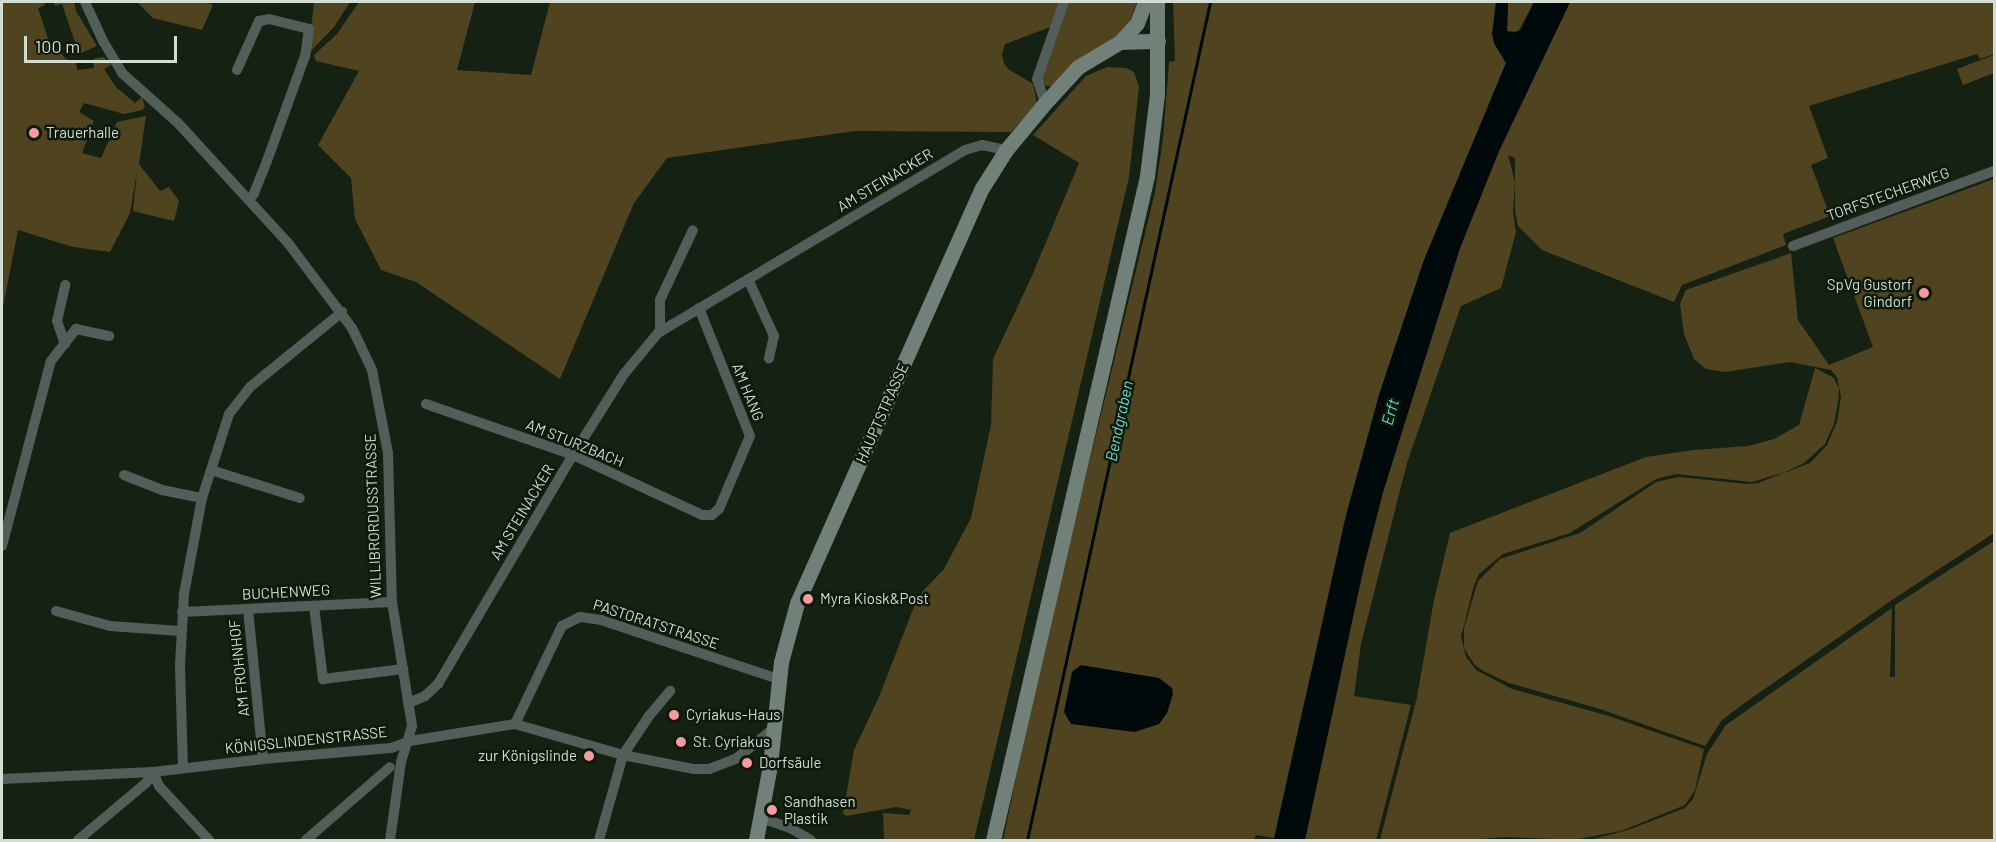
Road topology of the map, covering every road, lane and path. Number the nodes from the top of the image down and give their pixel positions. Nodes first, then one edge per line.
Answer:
1 (85, 2) edge
2 (1064, 2) edge
3 (1145, 2) edge
4 (1157, 2) edge
5 (1158, 41) junction
6 (1120, 42) junction
7 (237, 70) dead end
8 (1045, 103) junction
9 (1006, 150) junction
10 (1995, 171) edge
11 (249, 199) junction
12 (693, 230) dead end
13 (1793, 246) dead end
14 (748, 279) junction
15 (65, 285) dead end
16 (699, 308) junction
17 (342, 312) junction
18 (660, 331) junction
19 (109, 336) dead end
20 (65, 344) junction
21 (769, 358) dead end
22 (426, 404) dead end
23 (573, 455) junction
24 (211, 470) junction
25 (124, 474) dead end
26 (202, 498) junction
27 (300, 498) dead end
28 (710, 516) joint
29 (2, 546) edge
30 (392, 602) junction
31 (314, 606) junction
32 (248, 609) junction
33 (56, 611) dead end
34 (182, 612) junction
35 (180, 631) junction
36 (403, 669) junction
37 (778, 679) junction
38 (670, 691) dead end
39 (408, 702) junction
40 (514, 724) junction
41 (774, 728) junction
42 (410, 741) junction
43 (623, 755) junction
44 (263, 759) junction
45 (390, 767) dead end
46 (183, 768) junction
47 (153, 772) junction
48 (2, 779) edge
49 (761, 818) junction
50 (78, 840) edge
51 (209, 840) edge
52 (306, 840) edge
53 (390, 840) edge
54 (599, 840) edge
55 (756, 840) edge
56 (811, 840) edge
57 (993, 840) edge

1 - 11 street, WILLIBRORDUSSTRASSE
2 - 8 street
3 - 6 street, HAUPTSTRASSE
4 - 5 street
5 - 6 street, HAUPTSTRASSE
5 - 57 street
6 - 8 street, HAUPTSTRASSE
7 - 11 street
8 - 9 street, HAUPTSTRASSE
9 - 14 street, AM STEINACKER
9 - 37 street, HAUPTSTRASSE
10 - 13 street, TORFSTECHERWEG
11 - 17 street, WILLIBRORDUSSTRASSE
12 - 18 street
14 - 16 street, AM STEINACKER
14 - 21 street
15 - 20 street
16 - 18 street, AM STEINACKER
16 - 28 street, AM HANG
17 - 24 street
17 - 30 street, WILLIBRORDUSSTRASSE
18 - 23 street, AM STEINACKER
19 - 20 street
20 - 29 street
22 - 23 street, AM STURZBACH
23 - 28 street, AM STURZBACH
23 - 39 street, AM STEINACKER
24 - 26 street
24 - 27 street
25 - 26 street
26 - 34 street
30 - 31 street, BUCHENWEG
30 - 36 street, WILLIBRORDUSSTRASSE
31 - 32 street, BUCHENWEG
31 - 36 street
32 - 34 street, BUCHENWEG
32 - 44 street, AM FROHNHOF
33 - 35 street
34 - 35 street
35 - 46 street
36 - 39 street, WILLIBRORDUSSTRASSE
37 - 40 street, PASTORATSTRASSE
37 - 41 street, HAUPTSTRASSE
38 - 43 street
39 - 42 street, WILLIBRORDUSSTRASSE
40 - 42 street, KÖNIGSLINDENSTRASSE
40 - 43 street, KÖNIGSLINDENSTRASSE
41 - 43 street, KÖNIGSLINDENSTRASSE
41 - 49 street, HAUPTSTRASSE
42 - 44 street, KÖNIGSLINDENSTRASSE
42 - 53 street, WILLIBRORDUSSTRASSE
43 - 54 street
44 - 46 street, KÖNIGSLINDENSTRASSE
45 - 52 street
46 - 47 street, KÖNIGSLINDENSTRASSE
47 - 48 street, KÖNIGSLINDENSTRASSE
47 - 50 street
47 - 51 street
49 - 55 street, HAUPTSTRASSE
49 - 56 street

